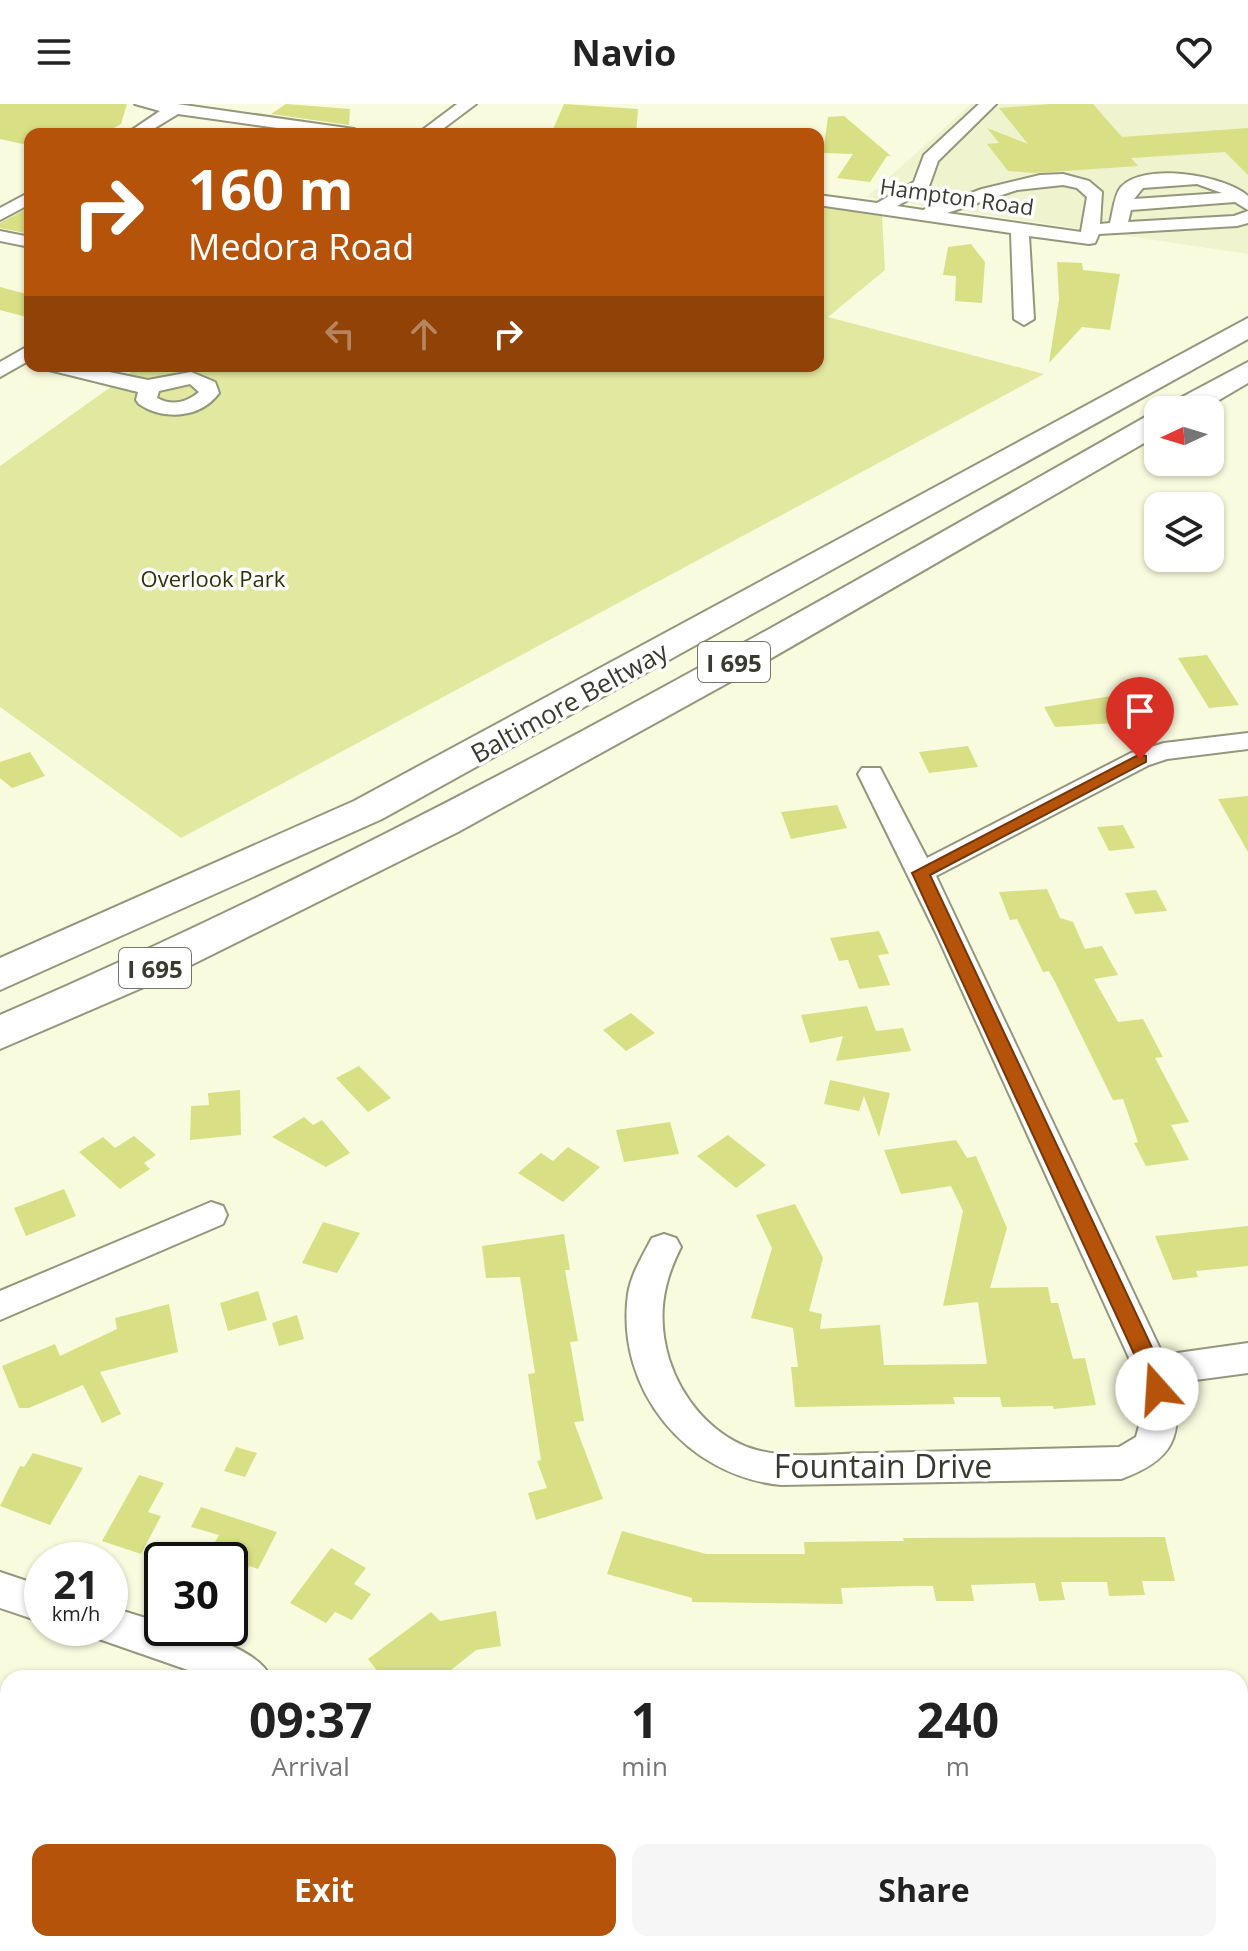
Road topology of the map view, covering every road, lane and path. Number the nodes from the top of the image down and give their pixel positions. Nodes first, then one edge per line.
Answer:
1 (143, 104) edge
2 (241, 104) edge
3 (468, 104) edge
4 (988, 104) edge
5 (175, 109) junction
6 (223, 115) junction
7 (144, 128) edge
8 (311, 128) edge
9 (434, 128) edge
10 (24, 201) edge
11 (824, 201) edge
12 (1244, 201) edge
13 (879, 209) junction
14 (0, 215) edge
15 (925, 215) junction
16 (1248, 216) edge
17 (1020, 229) junction
18 (1117, 230) junction
19 (1090, 234) junction
20 (0, 236) edge
21 (24, 241) edge
22 (1024, 319) dead end
23 (1248, 327) edge
24 (20, 356) edge
25 (0, 371) edge
26 (1248, 371) edge
27 (83, 372) edge
28 (150, 387) dead end
29 (1204, 396) edge
30 (1144, 430) edge
31 (1248, 741) edge
32 (871, 774) dead end
33 (920, 873) junction
34 (196, 887) junction
35 (306, 895) junction
36 (0, 955) edge
37 (0, 975) edge
38 (0, 1033) edge
39 (0, 1054) edge
40 (211, 1215) dead end
41 (664, 1247) dead end
42 (0, 1306) edge
43 (1248, 1358) edge
44 (1153, 1371) junction
45 (0, 1590) edge
46 (24, 1598) edge
47 (128, 1631) edge
48 (235, 1670) edge

1 - 5 street
2 - 6 street
3 - 9 street
4 - 13 street
5 - 6 street
5 - 7 street
6 - 8 street
10 - 14 street
11 - 13 street, Hampton Road
12 - 18 street
13 - 15 street, Hampton Road
15 - 17 street, Hampton Road
15 - 19 street
16 - 18 street, Hampton Road
17 - 19 street, Hampton Road
17 - 22 street
18 - 19 street, Hampton Road
20 - 21 street
23 - 34 highway, Baltimore Beltway / I 695
24 - 25 street
26 - 29 highway
27 - 28 street
30 - 35 highway, Baltimore Beltway / I 695
31 - 33 street
32 - 33 street, Fountain Drive
33 - 44 street, Fountain Drive
34 - 36 highway
34 - 37 highway, Baltimore Beltway / I 695
35 - 38 highway, Baltimore Beltway / I 695
35 - 39 highway
40 - 42 street
41 - 44 street, Fountain Drive
43 - 44 street
45 - 46 street
47 - 48 street

